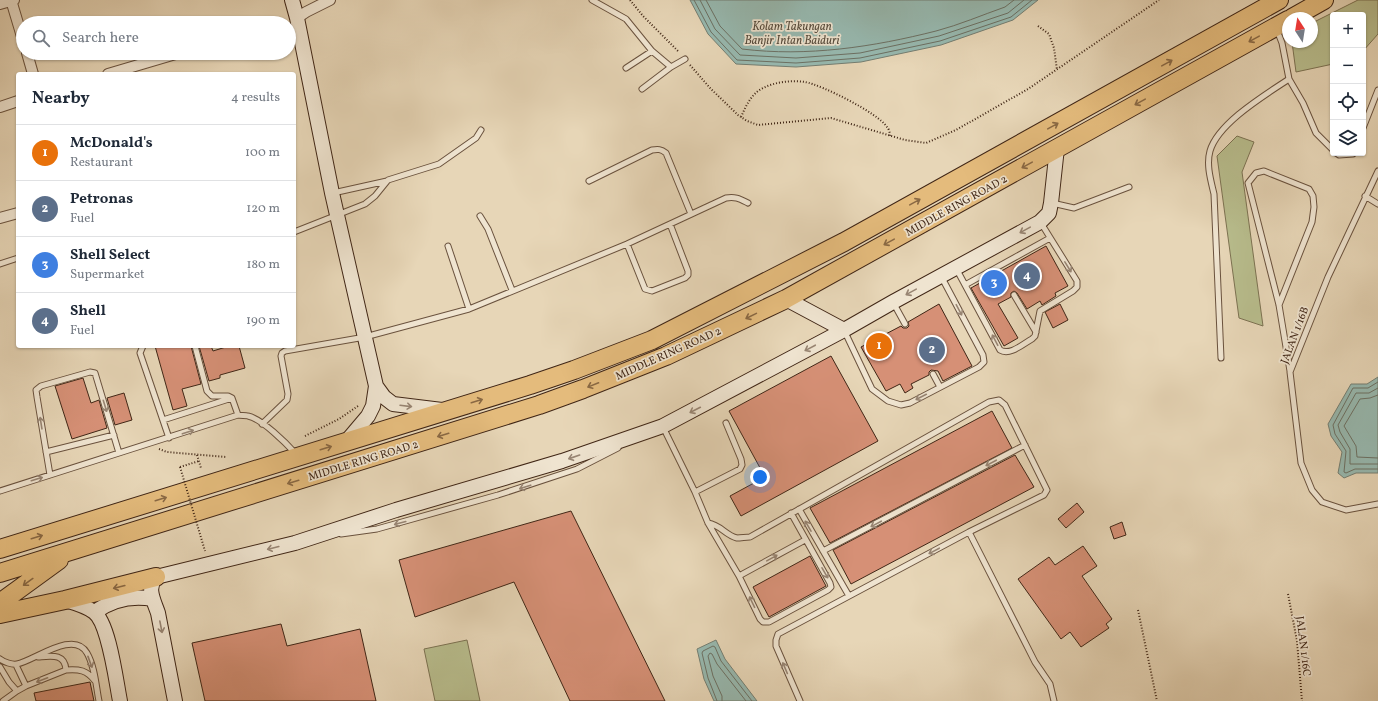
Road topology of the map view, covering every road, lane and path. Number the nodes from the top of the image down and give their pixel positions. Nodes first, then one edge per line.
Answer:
1 (12, 0) edge
2 (292, 0) edge
3 (330, 0) edge
4 (592, 0) edge
5 (630, 0) edge
6 (1159, 0) edge
7 (1279, 0) edge
8 (1324, 0) edge
9 (0, 4) edge
10 (1303, 12) edge
11 (16, 16) edge
12 (297, 18) junction
13 (1282, 24) edge
14 (1038, 26) dead end
15 (1283, 48) edge
16 (652, 51) junction
17 (685, 59) junction
18 (29, 60) edge
19 (155, 60) edge
20 (671, 67) junction
21 (626, 68) dead end
22 (1057, 70) junction
23 (32, 72) edge
24 (115, 72) edge
25 (1289, 79) junction
26 (642, 89) dead end
27 (1378, 90) edge
28 (16, 102) edge
29 (0, 107) edge
30 (742, 117) junction
31 (1366, 120) edge
32 (481, 130) dead end
33 (890, 136) junction
34 (1330, 147) edge
35 (1057, 148) junction
36 (1378, 171) edge
37 (388, 180) junction
38 (589, 181) dead end
39 (1128, 187) dead end
40 (332, 193) junction
41 (1365, 196) junction
42 (748, 203) dead end
43 (1051, 203) junction
44 (1378, 204) edge
45 (16, 214) edge
46 (691, 214) junction
47 (338, 216) junction
48 (480, 216) dead end
49 (0, 218) edge
50 (1040, 222) junction
51 (670, 224) junction
52 (296, 231) edge
53 (1050, 238) junction
54 (627, 244) junction
55 (448, 246) dead end
56 (16, 259) edge
57 (0, 264) edge
58 (956, 268) junction
59 (941, 275) junction
60 (965, 285) junction
61 (512, 290) junction
62 (1014, 296) dead end
63 (786, 299) junction
64 (893, 302) junction
65 (1279, 305) junction
66 (468, 308) junction
67 (905, 324) dead end
68 (844, 330) junction
69 (1036, 332) junction
70 (365, 337) junction
71 (142, 348) edge
72 (196, 348) edge
73 (1221, 358) dead end
74 (1290, 372) junction
75 (933, 374) dead end
76 (376, 386) junction
77 (940, 387) junction
78 (232, 398) junction
79 (373, 406) junction
80 (446, 411) junction
81 (238, 415) junction
82 (163, 420) junction
83 (726, 423) dead end
84 (262, 424) junction
85 (663, 426) junction
86 (114, 435) junction
87 (305, 436) dead end
88 (169, 438) junction
89 (346, 442) junction
90 (147, 444) junction
91 (1025, 445) junction
92 (46, 452) junction
93 (119, 453) junction
94 (197, 455) junction
95 (226, 457) dead end
96 (298, 457) junction
97 (199, 461) junction
98 (201, 468) dead end
99 (50, 475) junction
100 (0, 491) edge
101 (695, 492) junction
102 (1378, 504) edge
103 (799, 509) junction
104 (791, 513) junction
105 (708, 523) junction
106 (969, 532) junction
107 (805, 540) junction
108 (0, 549) edge
109 (71, 551) junction
110 (206, 551) dead end
111 (823, 551) junction
112 (0, 573) edge
113 (739, 576) junction
114 (156, 578) junction
115 (1288, 594) dead end
116 (849, 596) junction
117 (153, 599) junction
118 (65, 600) junction
119 (0, 605) edge
120 (1138, 610) dead end
121 (95, 612) junction
122 (0, 614) edge
123 (35, 657) junction
124 (0, 659) edge
125 (16, 665) junction
126 (0, 667) edge
127 (66, 670) junction
128 (95, 682) junction
129 (26, 686) junction
130 (17, 691) junction
131 (3, 701) edge
132 (99, 701) edge
133 (120, 701) edge
134 (175, 701) edge
135 (800, 701) edge
136 (1054, 701) edge
137 (1157, 701) edge
138 (1302, 701) edge

1 - 9 street
1 - 11 street
2 - 12 street
3 - 12 street
4 - 16 lane
5 - 17 path
6 - 22 path
80 -> 7 highway, MIDDLE RING ROAD 2
8 - 10 highway
12 - 40 street
13 -> 35 highway, MIDDLE RING ROAD 2
14 - 22 path
15 - 25 lane
16 - 20 lane
16 - 21 lane
17 - 20 lane
17 - 30 path
18 - 23 street
19 - 24 street
20 - 26 lane
22 - 33 path
25 - 34 lane
25 - 73 lane
27 - 31 lane
28 - 29 street
30 - 33 path
30 - 33 path
32 - 37 lane
35 - 43 street
35 -> 63 highway, MIDDLE RING ROAD 2
36 - 41 lane, JALAN 1/16B
37 - 40 lane
37 - 47 lane
38 - 46 lane
39 - 43 lane
40 - 47 street
41 - 44 lane
41 - 74 lane, JALAN 1/16B
42 - 46 lane
43 - 50 street
45 - 49 street
46 - 51 lane
47 - 52 lane
47 - 70 street
48 - 61 lane
50 - 53 lane
50 -> 58 street
51 - 54 lane
51 - 54 lane
53 - 60 lane
53 -> 69 lane
54 - 61 lane
55 - 66 lane
56 - 57 lane
58 - 59 street
58 - 60 lane
59 -> 64 street
59 -> 77 lane
69 -> 60 lane
61 - 66 lane
62 - 69 lane
63 - 68 street
63 -> 109 highway, MIDDLE RING ROAD 2
64 - 67 lane
64 - 68 street
65 - 65 lane
65 - 74 lane
66 - 70 lane
77 -> 68 lane
68 -> 85 street
70 - 76 street
70 - 84 lane
71 - 82 lane
72 - 78 lane
74 - 102 lane, JALAN 1/16B
75 - 77 lane
76 - 79 street
76 -> 80 street
78 - 81 lane
78 - 82 lane
79 - 87 path
79 - 89 street
80 - 89 highway, MIDDLE RING ROAD 2
81 - 84 lane
88 -> 81 lane
82 - 88 lane
83 - 101 lane
84 - 96 lane
85 - 101 lane
85 -> 114 street
86 - 92 lane
92 -> 86 lane
86 - 93 lane
88 - 90 lane
96 -> 89 highway, MIDDLE RING ROAD 2
90 - 93 lane
90 - 94 path
91 - 103 lane
91 - 106 lane
91 -> 111 lane
92 - 99 lane
93 - 99 lane
94 - 95 path
94 - 97 path
108 -> 96 highway, MIDDLE RING ROAD 2
97 - 98 path
97 - 110 path, bridge
100 -> 99 lane
101 - 105 lane
103 - 104 lane
111 -> 103 lane
104 - 105 lane
104 - 107 lane
105 - 113 lane
106 -> 116 lane
106 - 136 lane
113 -> 107 lane
107 -> 113 lane
109 - 112 highway, MIDDLE RING ROAD 2
109 -> 119 highway
111 - 116 lane
114 - 117 street
114 -> 118 highway
115 - 138 path, JALAN 1/16C
135 -> 116 lane
117 - 121 street
117 -> 134 street
118 - 121 street
118 - 122 highway
120 - 137 path
121 - 133 street
123 - 125 lane
123 - 127 lane
123 -> 128 lane
124 - 125 lane
125 - 129 lane
126 - 130 lane
127 - 128 lane
127 -> 129 lane
128 - 132 lane
129 - 130 lane
130 - 131 lane

